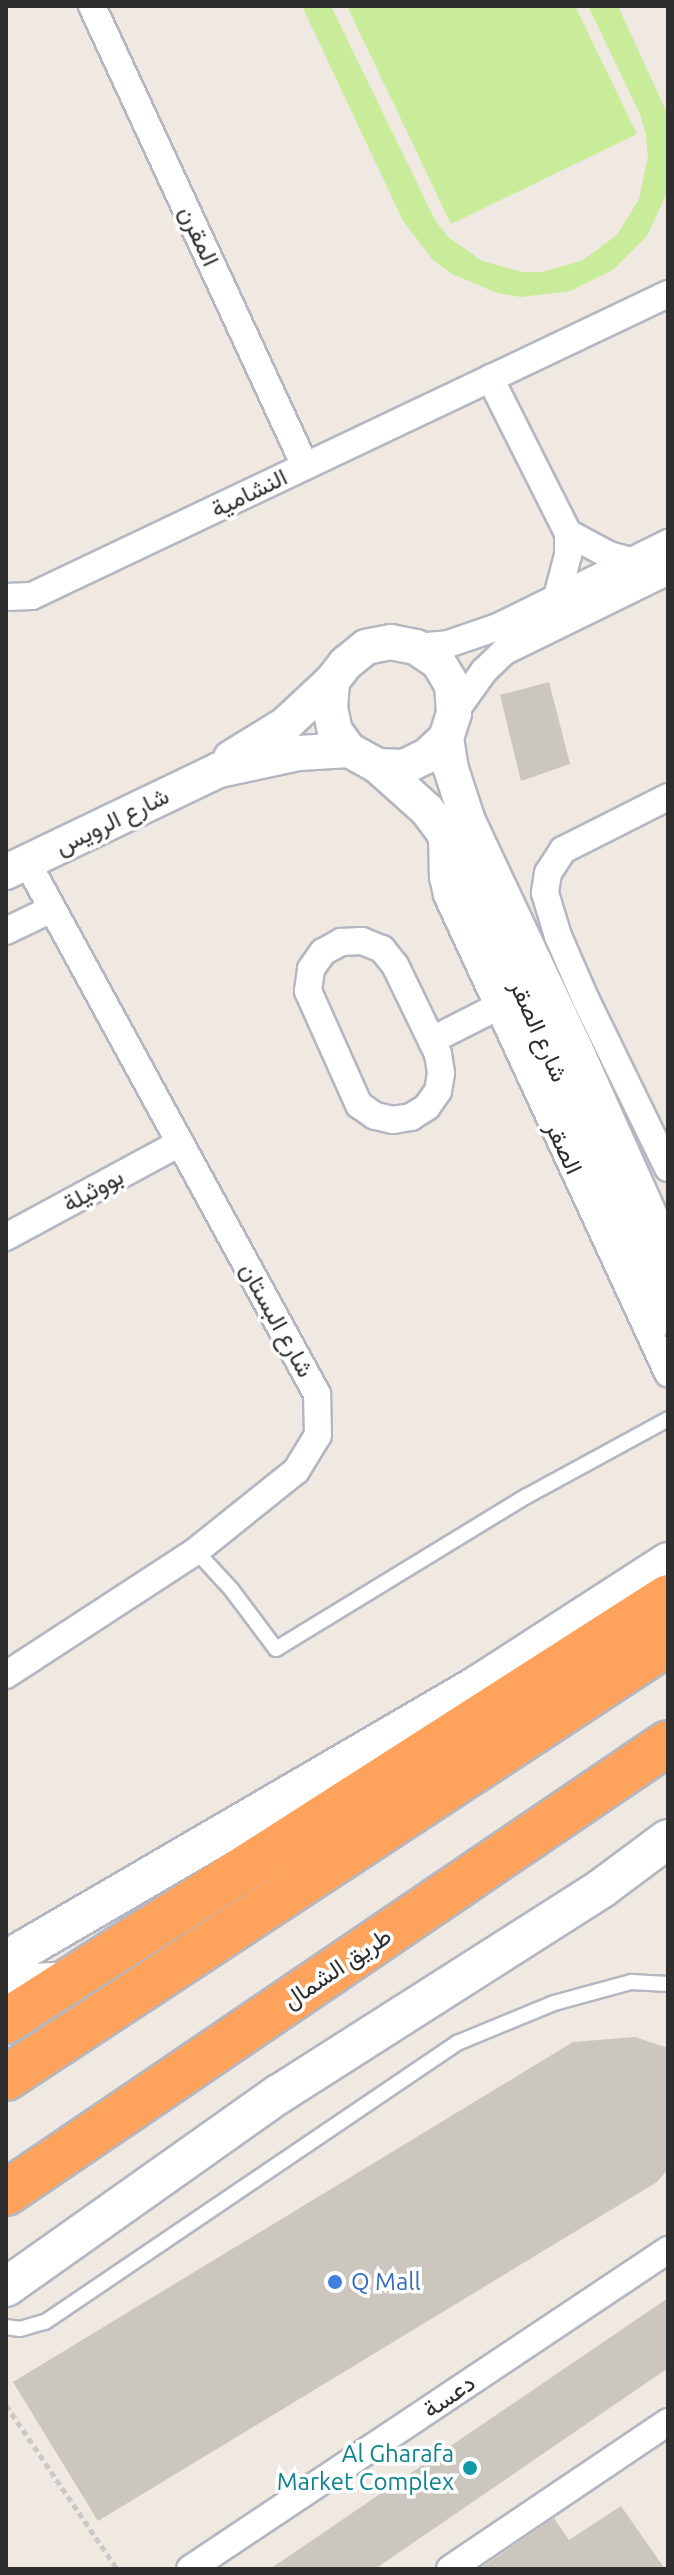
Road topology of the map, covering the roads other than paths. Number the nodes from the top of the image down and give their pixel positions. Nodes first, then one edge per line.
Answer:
1 (92, 6) edge
2 (668, 294) edge
3 (490, 378) junction
4 (305, 466) junction
5 (568, 533) junction
6 (668, 543) edge
7 (632, 561) junction
8 (668, 571) edge
9 (6, 597) edge
10 (557, 597) junction
11 (416, 647) junction
12 (332, 681) junction
13 (450, 725) junction
14 (363, 758) junction
15 (219, 770) junction
16 (668, 797) edge
17 (442, 830) junction
18 (16, 867) edge
19 (52, 909) junction
20 (6, 931) edge
21 (499, 1006) junction
22 (432, 1040) junction
23 (180, 1143) junction
24 (668, 1168) edge
25 (6, 1237) edge
26 (668, 1256) edge
27 (668, 1318) edge
28 (668, 1373) edge
29 (668, 1419) edge
30 (196, 1551) junction
31 (668, 1562) edge
32 (668, 1597) edge
33 (668, 1643) edge
34 (6, 1675) edge
35 (668, 1743) edge
36 (668, 1839) edge
37 (668, 1860) edge
38 (602, 1888) junction
39 (6, 1960) edge
40 (70, 1981) junction
41 (668, 1984) edge
42 (6, 1991) edge
43 (6, 2021) edge
44 (6, 2078) edge
45 (6, 2193) edge
46 (668, 2250) edge
47 (6, 2287) edge
48 (6, 2327) edge
49 (668, 2422) edge
50 (190, 2569) edge
51 (450, 2569) edge

1 - 4 street, المقرن
2 - 3 street, النشامية
3 - 4 street, النشامية
3 - 5 street
4 - 9 street, النشامية
5 - 7 street
5 - 10 street
6 - 7 street
7 - 10 street
8 - 13 street
10 - 11 street
11 - 12 street
11 - 13 street
12 - 14 street
12 - 15 street, شارع الرويس
13 - 14 street
13 - 26 street, شارع الصقر
14 - 15 street, شارع الرويس
14 - 17 street, شارع الصقر
15 - 18 street, شارع الرويس
16 - 24 street
17 - 21 street, الصقر
17 - 27 street, شارع الصقر
18 - 19 street, شارع البستان
19 - 20 street
19 - 23 street, شارع البستان
21 - 22 street
21 - 28 street, الصقر
22 - 22 street
23 - 25 street, بووثيلة
23 - 30 street, شارع البستان
29 - 30 lane
30 - 34 street, شارع البستان
31 - 39 main road
32 - 40 highway
33 - 44 highway
35 - 45 highway, طريق الشمال
36 - 38 main road
37 - 38 main road
38 - 47 main road
40 - 42 main road
40 - 43 highway
41 - 48 lane
46 - 50 street, دعسة
49 - 51 street

